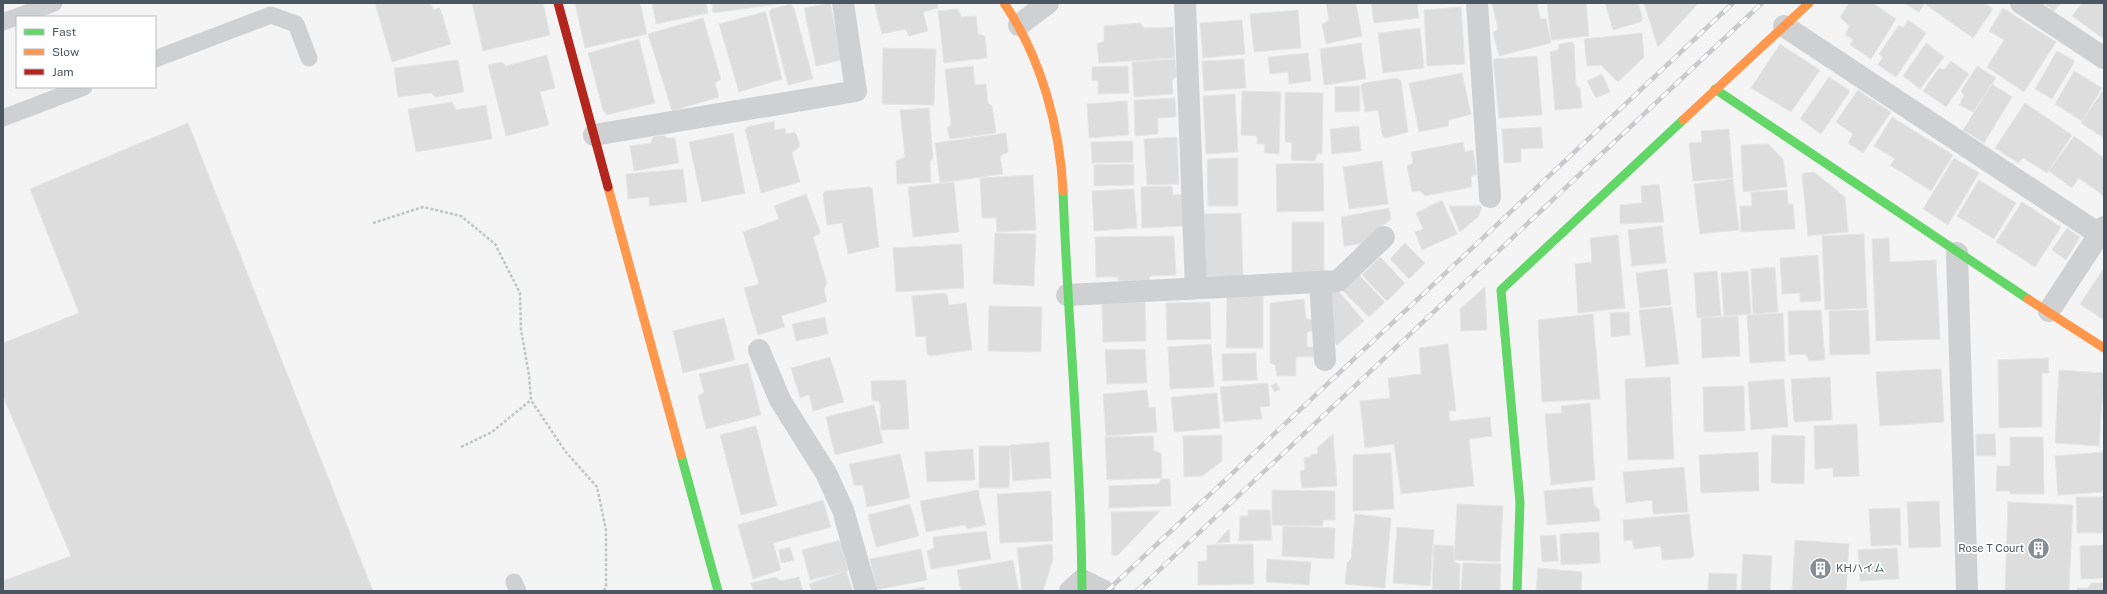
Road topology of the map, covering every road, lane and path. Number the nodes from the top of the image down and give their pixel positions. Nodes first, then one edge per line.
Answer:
1 (54, 3) edge
2 (558, 3) edge
3 (843, 3) edge
4 (1004, 3) edge
5 (1048, 3) edge
6 (1185, 3) edge
7 (1477, 3) edge
8 (1809, 3) edge
9 (2021, 3) edge
10 (19, 16) edge
11 (16, 17) edge
12 (3, 22) edge
13 (1019, 25) junction
14 (1784, 26) junction
15 (309, 58) dead end
16 (2104, 58) edge
17 (156, 60) edge
18 (81, 88) edge
19 (1715, 89) junction
20 (3, 118) edge
21 (594, 135) junction
22 (1490, 197) dead end
23 (373, 223) dead end
24 (2102, 231) edge
25 (1384, 237) dead end
26 (1957, 253) junction
27 (1320, 282) junction
28 (1196, 288) junction
29 (1067, 295) junction
30 (2049, 311) junction
31 (2104, 348) edge
32 (758, 350) dead end
33 (1325, 360) dead end
34 (531, 400) junction
35 (461, 447) dead end
36 (1078, 588) edge
37 (604, 591) edge
38 (718, 591) edge
39 (866, 591) edge
40 (1104, 591) edge
41 (1517, 591) edge
42 (1967, 591) edge

1 - 10 lane
2 - 21 street
3 - 21 street
4 - 13 street
5 - 13 street
6 - 28 street
7 - 22 street
8 - 14 street
9 - 16 street
11 - 12 lane
13 - 29 street
14 - 19 street
14 - 24 street
15 - 17 lane
18 - 20 lane
19 - 26 street
19 - 41 street
21 - 38 street
23 - 34 path
24 - 30 street
25 - 27 street
26 - 30 street
26 - 42 street
27 - 28 street
27 - 33 street
28 - 29 street
29 - 36 street
30 - 31 street
32 - 39 street
34 - 35 path
34 - 37 path
36 - 40 street

